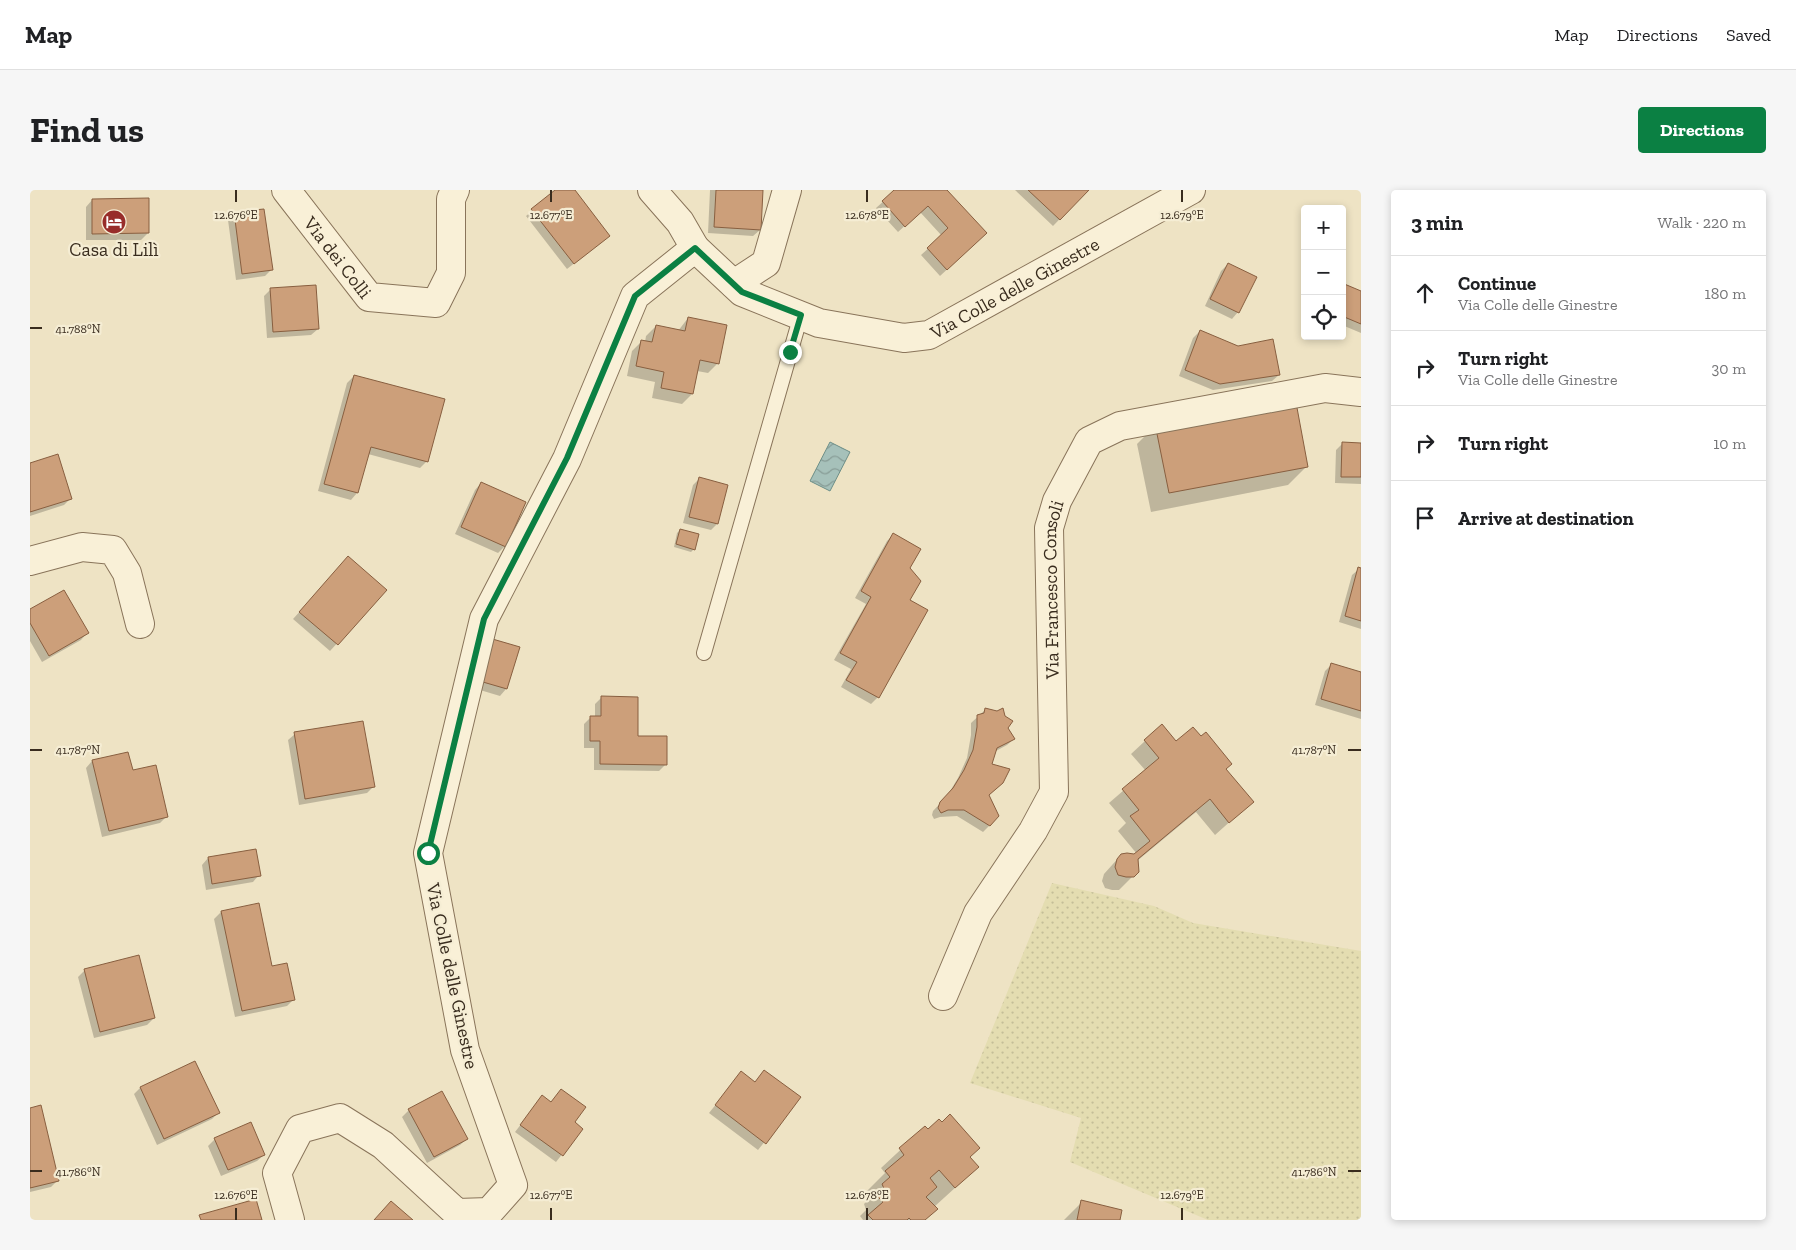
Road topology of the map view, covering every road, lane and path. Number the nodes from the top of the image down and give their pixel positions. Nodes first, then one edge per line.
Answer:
1 (286, 190) edge
2 (455, 190) edge
3 (652, 190) edge
4 (678, 190) edge
5 (787, 190) edge
6 (1191, 190) edge
7 (680, 222) junction
8 (695, 248) junction
9 (734, 284) junction
10 (801, 315) junction
11 (1361, 392) edge
12 (30, 561) edge
13 (140, 624) dead end
14 (704, 653) dead end
15 (943, 996) dead end
16 (290, 1220) edge

1 - 2 street, Via dei Colli
3 - 7 street
4 - 7 street
5 - 9 street
6 - 10 street, Via Colle delle Ginestre
7 - 8 street
8 - 9 street, Via Colle delle Ginestre
8 - 16 street, Via Colle delle Ginestre
9 - 10 street, Via Colle delle Ginestre
10 - 14 lane
11 - 15 street, Via Francesco Consoli
12 - 13 street

